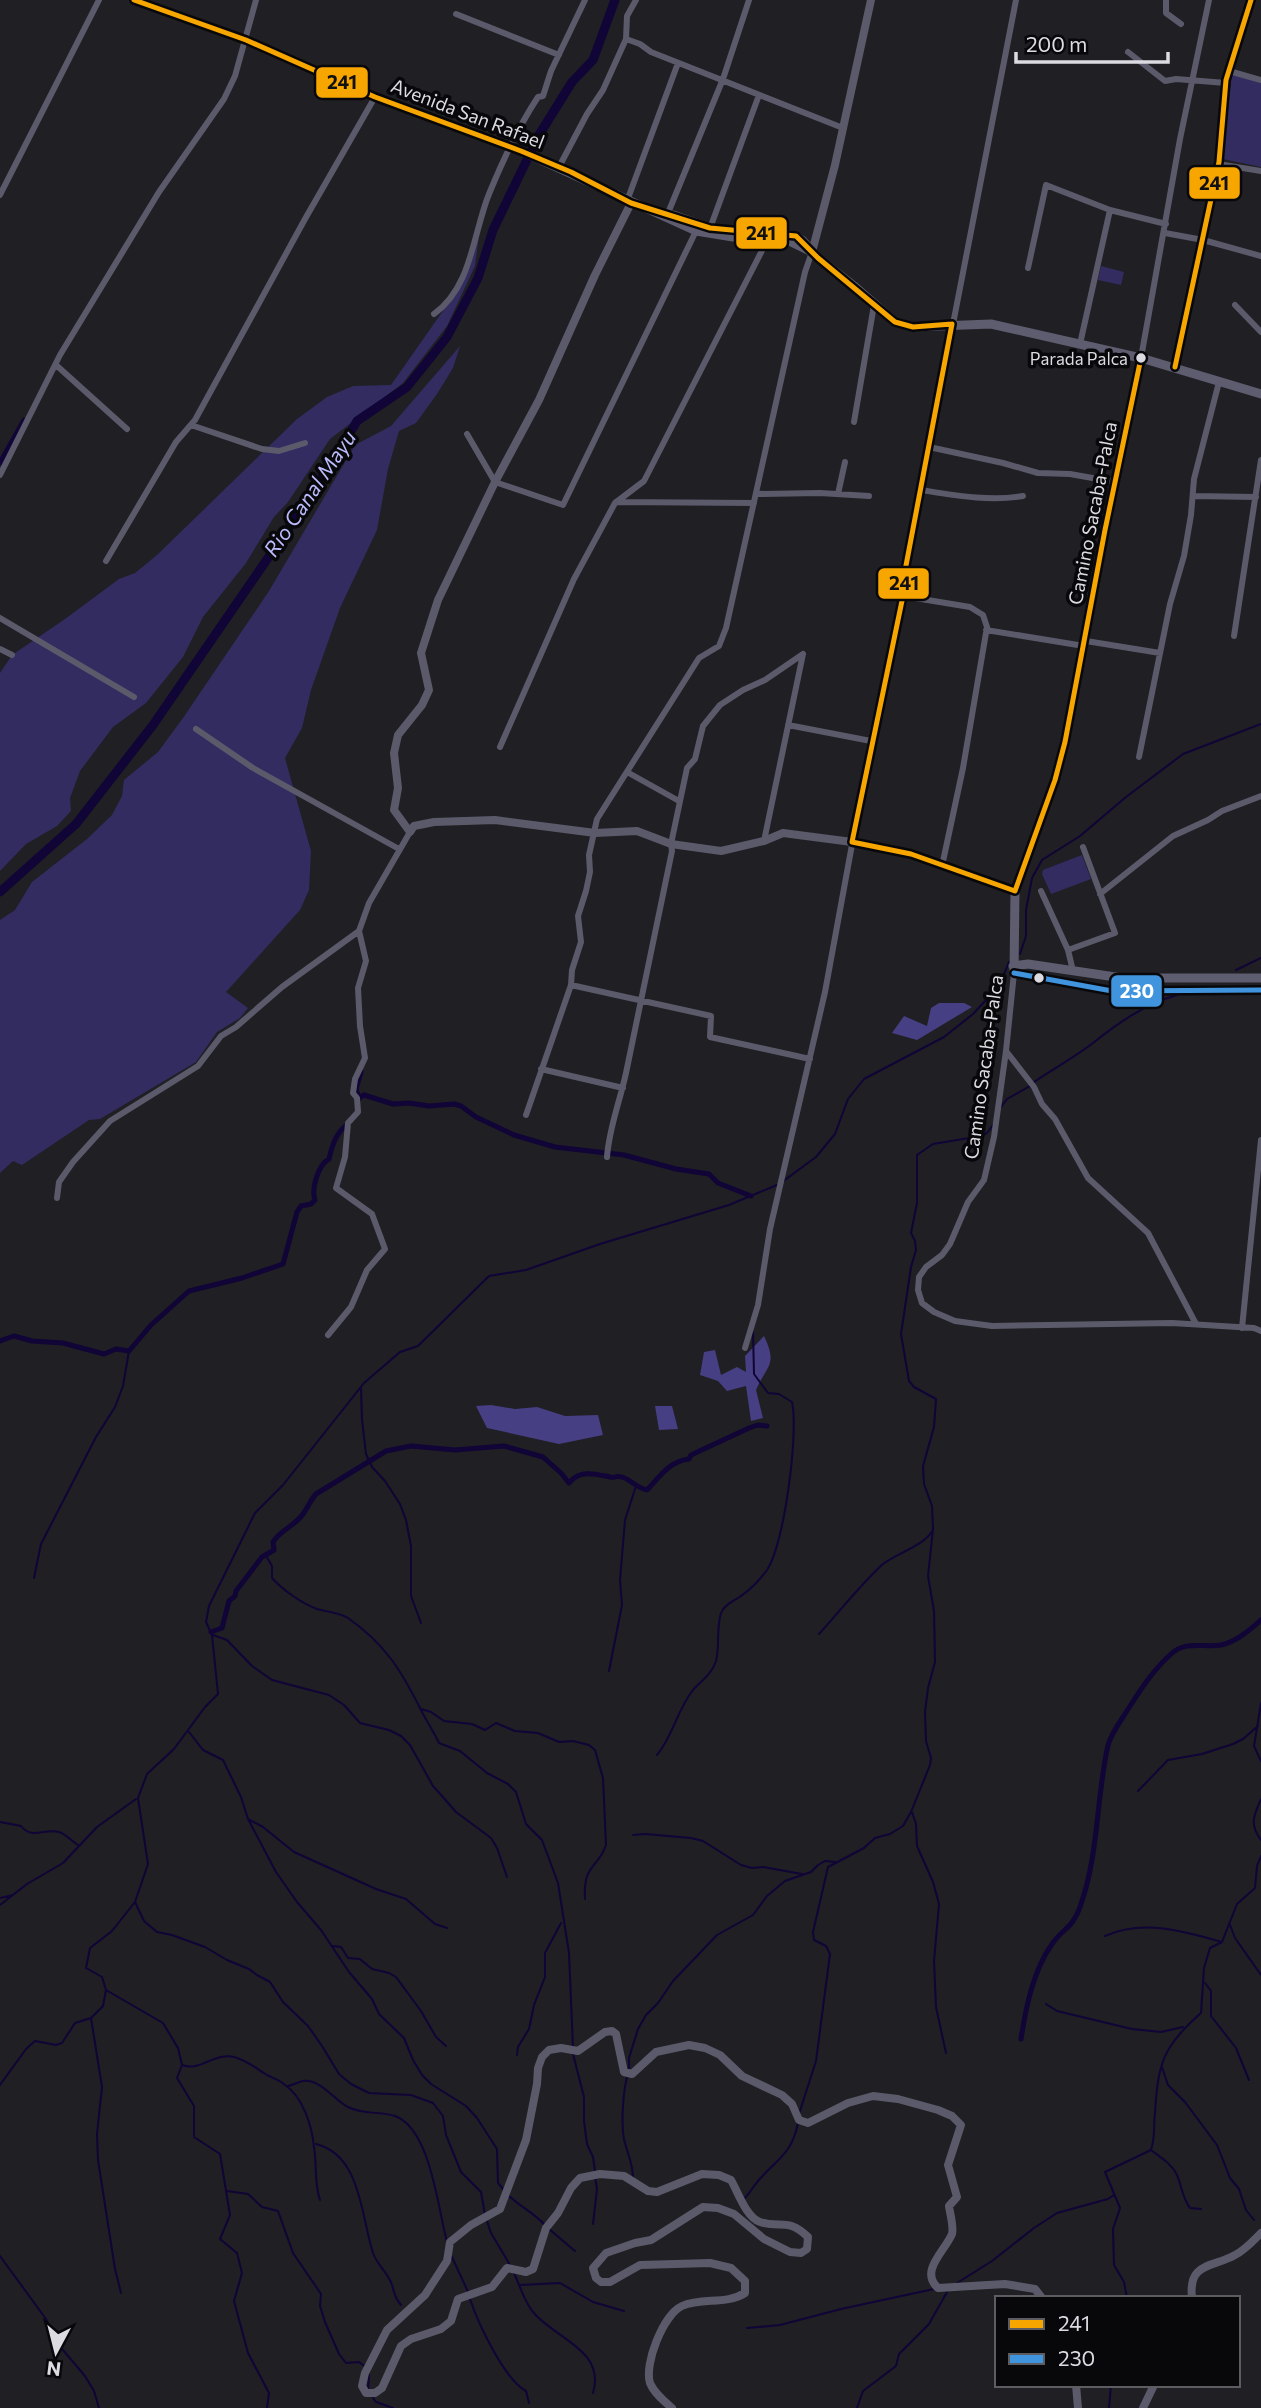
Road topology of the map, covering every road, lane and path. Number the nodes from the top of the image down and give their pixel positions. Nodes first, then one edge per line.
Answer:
1 (99, 0) edge
2 (134, 0) edge
3 (256, 0) edge
4 (585, 0) edge
5 (636, 0) edge
6 (749, 0) edge
7 (871, 0) edge
8 (1016, 0) edge
9 (1166, 0) edge
10 (1209, 0) edge
11 (1251, 0) edge
12 (456, 14) dead end
13 (1181, 24) dead end
14 (626, 39) junction
15 (246, 40) junction
16 (1128, 52) dead end
17 (559, 55) junction
18 (678, 63) junction
19 (1229, 71) junction
20 (723, 79) junction
21 (1192, 80) junction
22 (1261, 80) edge
23 (1226, 83) junction
24 (759, 95) junction
25 (375, 97) junction
26 (843, 128) junction
27 (516, 150) junction
28 (1218, 163) junction
29 (559, 167) junction
30 (1261, 171) edge
31 (0, 195) edge
32 (629, 202) junction
33 (1110, 210) junction
34 (668, 213) junction
35 (1166, 224) junction
36 (696, 231) junction
37 (709, 231) junction
38 (1165, 233) junction
39 (770, 235) junction
40 (1203, 240) junction
41 (812, 252) junction
42 (1261, 256) edge
43 (1028, 268) dead end
44 (874, 305) junction
45 (1235, 305) dead end
46 (434, 314) dead end
47 (952, 324) junction
48 (1261, 332) edge
49 (1080, 344) junction
50 (1141, 358) junction
51 (56, 365) junction
52 (1175, 367) junction
53 (1219, 382) junction
54 (1261, 394) edge
55 (854, 422) dead end
56 (191, 425) junction
57 (127, 429) dead end
58 (467, 434) dead end
59 (305, 443) dead end
60 (929, 447) junction
61 (1261, 460) edge
62 (845, 461) dead end
63 (0, 475) edge
64 (495, 482) junction
65 (1115, 482) junction
66 (921, 489) junction
67 (756, 494) junction
68 (838, 494) junction
69 (869, 496) dead end
70 (1023, 496) dead end
71 (1193, 496) junction
72 (1256, 498) junction
73 (616, 502) junction
74 (754, 503) junction
75 (1257, 516) edge
76 (106, 561) dead end
77 (903, 596) junction
78 (0, 618) edge
79 (986, 630) junction
80 (1234, 636) dead end
81 (1085, 643) junction
82 (0, 649) edge
83 (1160, 653) junction
84 (12, 655) dead end
85 (134, 697) dead end
86 (788, 725) junction
87 (196, 729) dead end
88 (871, 741) junction
89 (500, 747) dead end
90 (1139, 757) dead end
91 (627, 772) junction
92 (1261, 796) edge
93 (679, 801) junction
94 (410, 832) junction
95 (595, 834) junction
96 (764, 841) junction
97 (852, 842) junction
98 (671, 844) junction
99 (1083, 847) dead end
100 (399, 849) junction
101 (942, 866) junction
102 (1014, 891) junction
103 (1041, 891) dead end
104 (1100, 894) junction
105 (359, 931) junction
106 (1068, 950) junction
107 (1014, 969) junction
108 (1073, 971) junction
109 (1261, 978) edge
110 (570, 985) junction
111 (1261, 990) edge
112 (641, 1001) junction
113 (1006, 1051) junction
114 (810, 1059) junction
115 (541, 1069) junction
116 (623, 1088) junction
117 (526, 1115) dead end
118 (1261, 1140) edge
119 (607, 1157) dead end
120 (57, 1198) dead end
121 (1196, 1324) junction
122 (1242, 1328) junction
123 (1261, 1331) edge
124 (328, 1335) dead end
125 (745, 1348) dead end
126 (1261, 2233) edge
127 (1040, 2296) edge
128 (1192, 2296) edge
129 (1076, 2387) edge
130 (1153, 2387) edge
131 (671, 2408) edge
132 (1078, 2408) edge
133 (1143, 2408) edge

1 - 31 street
2 - 15 main road, Avenida San Rafael
3 - 15 street
4 - 17 street
5 - 14 street
6 - 20 street
7 - 26 street
8 - 47 street
9 - 13 street
10 - 21 street
11 - 19 street
12 - 17 street
14 - 18 street
14 - 29 street
15 - 25 main road, Avenida San Rafael
15 - 51 street
16 - 21 street
17 - 27 street
18 - 20 street
18 - 32 street
19 - 22 street
19 - 23 street
20 - 24 street
20 - 34 street
21 - 23 street
21 - 35 street
23 - 28 street
24 - 26 street
24 - 37 street
25 - 27 main road, Avenida San Rafael
25 - 56 street
26 - 41 street
27 - 29 main road, Avenida San Rafael
27 - 46 street
28 - 30 street
28 - 40 street
29 - 32 main road, Avenida San Rafael
32 - 34 main road, Avenida San Rafael
32 - 36 main road, Avenida San Rafael
32 - 64 street
33 - 35 street
33 - 43 street
33 - 49 street
34 - 37 main road, Avenida San Rafael
35 - 38 street
36 - 37 main road, Avenida San Rafael
36 - 64 street
37 - 39 main road, Avenida San Rafael
38 - 40 street
38 - 50 street
39 - 41 main road, Avenida San Rafael
39 - 73 street
40 - 42 street
40 - 52 street
41 - 44 main road, Avenida San Rafael
41 - 67 street
44 - 47 main road, Avenida San Rafael
44 - 55 street
45 - 48 street
47 - 49 main road, Avenida San Rafael
47 - 60 street
49 - 50 main road, Avenida San Rafael
50 - 52 main road, Avenida San Rafael
50 - 65 main road, Camino Sacaba-Palca
51 - 57 street
51 - 63 street
52 - 53 main road, Avenida San Rafael
53 - 54 main road, Avenida San Rafael
53 - 71 street
56 - 59 street
56 - 76 street
58 - 64 street
60 - 65 street
60 - 66 street
61 - 72 street
62 - 68 street
64 - 94 street
65 - 81 main road, Camino Sacaba-Palca
66 - 70 street
66 - 77 street
67 - 68 street
67 - 74 street
68 - 69 street
71 - 72 street
71 - 83 street
72 - 75 street
73 - 74 street
73 - 89 street
74 - 91 street
75 - 80 street
77 - 79 street
77 - 88 street
78 - 85 street
79 - 81 street
79 - 101 street
81 - 83 street
81 - 102 main road, Camino Sacaba-Palca
82 - 84 street
83 - 90 street
86 - 88 street
86 - 93 street
86 - 96 street
87 - 100 street
88 - 97 street
91 - 93 street
91 - 95 street
92 - 104 street
93 - 98 street
94 - 95 street
94 - 100 street
95 - 98 street
95 - 110 street
96 - 97 street
96 - 98 street
97 - 101 street
97 - 114 street
98 - 112 street
99 - 104 street
100 - 105 street
101 - 102 street
102 - 107 main road, Camino Sacaba-Palca
103 - 106 street
104 - 106 street
105 - 120 street
105 - 124 street
106 - 108 street
107 - 108 main road
107 - 111 main road
107 - 113 street, Camino Sacaba-Palca
108 - 109 main road
110 - 112 street
110 - 115 street
112 - 114 street
112 - 116 street
113 - 121 street
113 - 121 street, Camino Sacaba-Palca
114 - 125 street
115 - 116 street
115 - 117 street
116 - 119 street
118 - 122 street
121 - 122 street, Camino Sacaba-Palca
122 - 123 street, Camino Sacaba-Palca
126 - 128 street
127 - 131 street
129 - 132 street
130 - 133 street

